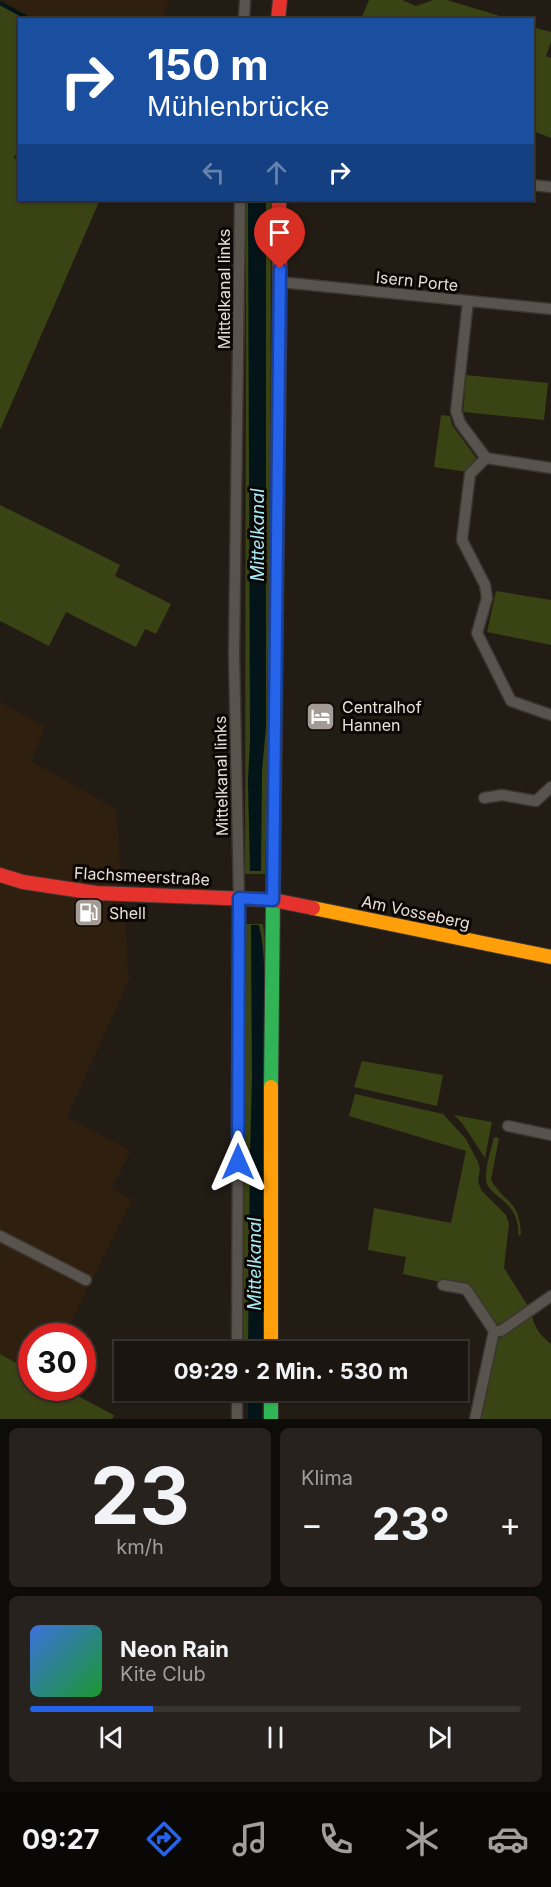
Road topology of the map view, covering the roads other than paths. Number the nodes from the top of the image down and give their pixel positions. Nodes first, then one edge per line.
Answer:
1 (245, 0) edge
2 (280, 0) edge
3 (244, 18) edge
4 (278, 18) edge
5 (534, 185) edge
6 (551, 187) edge
7 (240, 201) edge
8 (279, 201) edge
9 (280, 282) junction
10 (468, 301) junction
11 (551, 309) edge
12 (486, 458) junction
13 (551, 468) edge
14 (551, 715) edge
15 (551, 787) edge
16 (484, 798) dead end
17 (0, 875) edge
18 (255, 899) junction
19 (551, 957) edge
20 (508, 1126) dead end
21 (551, 1135) edge
22 (0, 1236) edge
23 (86, 1280) dead end
24 (443, 1285) dead end
25 (551, 1296) edge
26 (494, 1331) junction
27 (237, 1341) edge
28 (271, 1341) edge
29 (237, 1401) edge
30 (271, 1401) edge
31 (237, 1419) edge
32 (271, 1419) edge
33 (475, 1419) edge

1 - 3 street
2 - 4 main road
5 - 6 street
7 - 18 street, Mittelkanal links
8 - 9 main road
9 - 10 street, Isern Porte
9 - 18 main road
10 - 11 street, Isern Porte
10 - 12 street
12 - 13 street
12 - 14 street
15 - 16 street
17 - 18 main road, Flachsmeerstraße
18 - 19 main road, Am Vosseberg
18 - 27 street, Mittelkanal links
18 - 28 main road
20 - 21 street
22 - 23 street
24 - 26 street
25 - 26 street
26 - 33 street
29 - 31 street
30 - 32 main road

